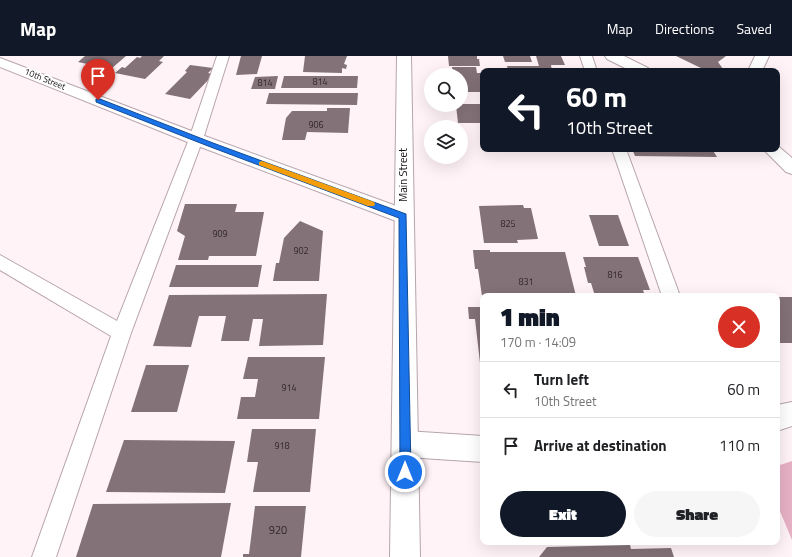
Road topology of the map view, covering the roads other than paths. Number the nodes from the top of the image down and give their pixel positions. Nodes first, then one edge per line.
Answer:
1 (223, 56) edge
2 (404, 56) edge
3 (586, 56) edge
4 (612, 56) edge
5 (762, 56) edge
6 (0, 62) edge
7 (590, 68) edge
8 (637, 68) edge
9 (756, 68) edge
10 (196, 139) junction
11 (620, 152) edge
12 (775, 152) edge
13 (792, 168) edge
14 (403, 216) junction
15 (0, 262) edge
16 (670, 293) edge
17 (122, 332) junction
18 (792, 414) edge
19 (780, 417) edge
20 (406, 444) junction
21 (480, 449) edge
22 (44, 557) edge
23 (405, 557) edge

1 - 10 lane
2 - 14 street, Main Street
3 - 7 lane
4 - 8 street
5 - 9 street
6 - 10 street, 10th Street
10 - 14 street, 10th Street
10 - 17 lane
11 - 16 lane
12 - 13 street
14 - 20 street, Main Street
15 - 17 lane
17 - 22 lane
18 - 19 street
20 - 21 street
20 - 23 street, Main Street

